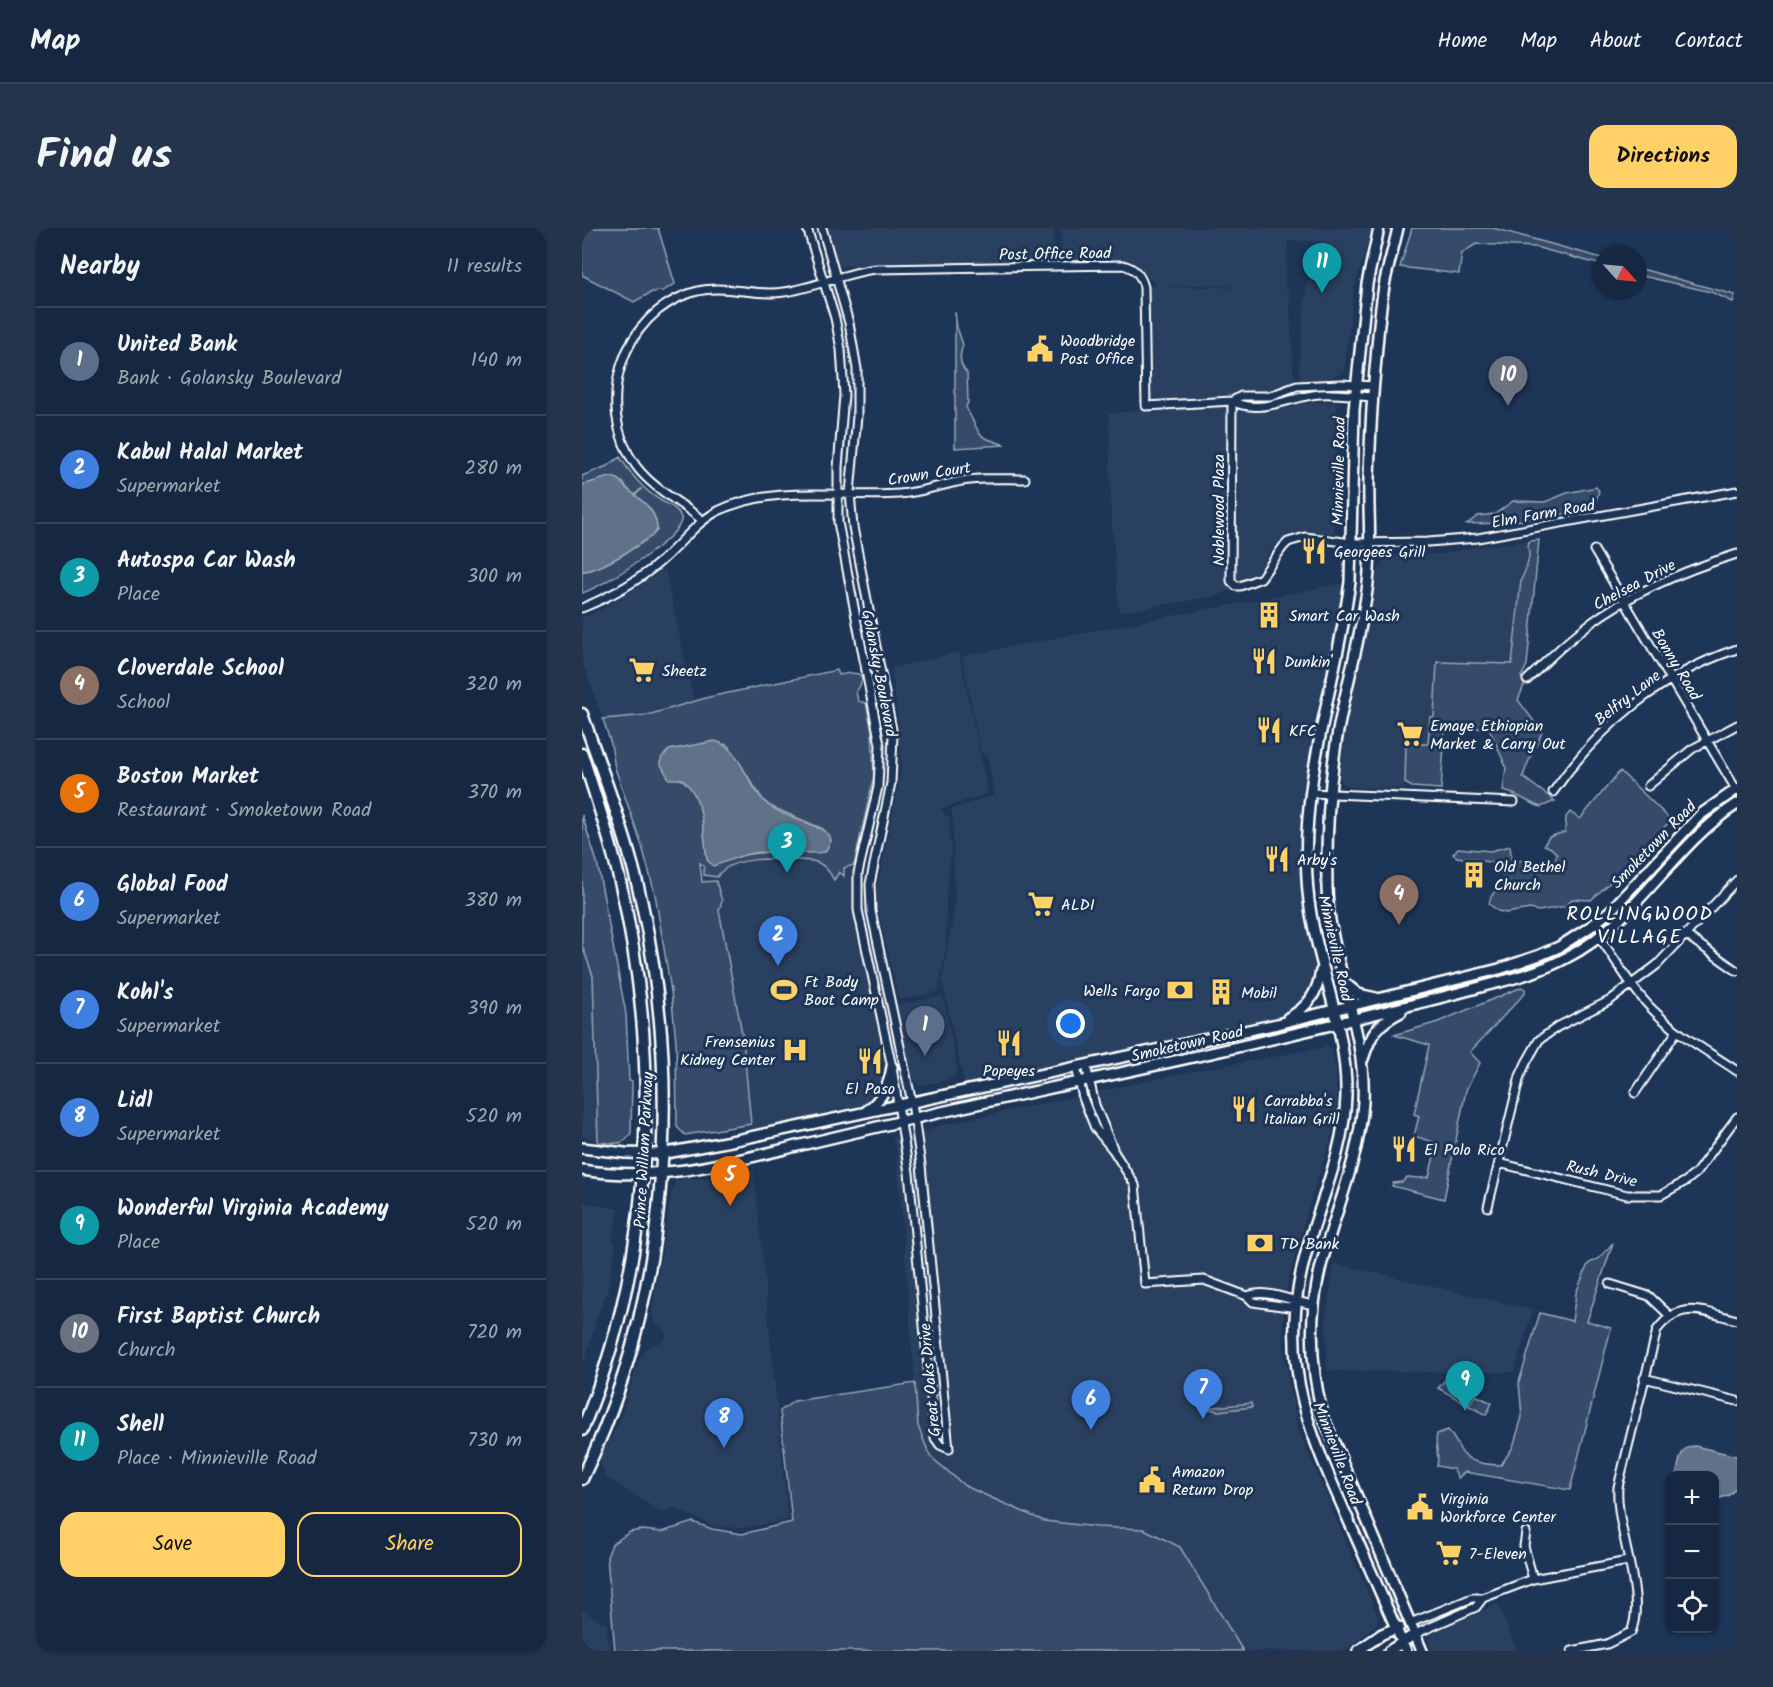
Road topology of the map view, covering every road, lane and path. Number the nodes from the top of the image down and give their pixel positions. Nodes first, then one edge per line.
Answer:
1 (807, 228) edge
2 (822, 228) edge
3 (1379, 228) edge
4 (1398, 228) edge
5 (837, 277) junction
6 (824, 282) junction
7 (1356, 385) junction
8 (1374, 386) junction
9 (1356, 396) junction
10 (1373, 397) junction
11 (1232, 401) junction
12 (1025, 479) dead end
13 (1737, 491) edge
14 (837, 493) junction
15 (850, 493) junction
16 (703, 521) junction
17 (1370, 542) junction
18 (1352, 543) junction
19 (1593, 550) dead end
20 (1737, 554) edge
21 (1625, 601) junction
22 (582, 608) edge
23 (1737, 649) edge
24 (1671, 679) junction
25 (1527, 680) dead end
26 (884, 690) junction
27 (871, 693) junction
28 (582, 714) edge
29 (1737, 725) edge
30 (1707, 740) junction
31 (582, 754) edge
32 (1648, 786) dead end
33 (1737, 790) edge
34 (1553, 792) dead end
35 (1311, 793) junction
36 (1330, 793) junction
37 (1514, 802) dead end
38 (1737, 804) edge
39 (1737, 880) edge
40 (857, 889) junction
41 (870, 890) junction
42 (1686, 935) junction
43 (1599, 937) junction
44 (1322, 965) junction
45 (1737, 971) edge
46 (1344, 980) junction
47 (1631, 984) junction
48 (1382, 999) junction
49 (1413, 1005) junction
50 (1350, 1006) junction
51 (1334, 1010) junction
52 (1354, 1020) junction
53 (1277, 1024) junction
54 (1338, 1024) junction
55 (1677, 1031) junction
56 (1362, 1062) junction
57 (1081, 1066) junction
58 (892, 1067) junction
59 (1737, 1071) edge
60 (1084, 1082) junction
61 (1635, 1093) dead end
62 (912, 1103) junction
63 (898, 1106) junction
64 (863, 1114) junction
65 (1737, 1118) edge
66 (914, 1119) junction
67 (900, 1122) junction
68 (582, 1148) edge
69 (644, 1154) junction
70 (661, 1154) junction
71 (1500, 1163) junction
72 (582, 1170) edge
73 (660, 1174) junction
74 (642, 1175) junction
75 (1488, 1208) dead end
76 (1610, 1284) dead end
77 (1296, 1302) junction
78 (1314, 1305) junction
79 (1670, 1316) junction
80 (1737, 1320) edge
81 (1644, 1378) junction
82 (1737, 1401) edge
83 (582, 1430) edge
84 (583, 1475) edge
85 (1527, 1532) dead end
86 (1628, 1561) junction
87 (1533, 1579) junction
88 (1483, 1598) junction
89 (1410, 1623) junction
90 (1396, 1628) junction
91 (1415, 1634) junction
92 (1404, 1646) edge
93 (1358, 1651) edge
94 (1389, 1651) edge
95 (1422, 1651) edge
96 (1572, 1651) edge

1 - 6 street, Golansky Boulevard
2 - 5 street, Golansky Boulevard
3 - 7 main road, Minnieville Road
4 - 8 main road, Minnieville Road
5 - 6 street
5 - 11 street, Post Office Road
5 - 15 street, Golansky Boulevard
6 - 14 street, Golansky Boulevard
6 - 16 street
7 - 8 street
7 - 9 main road, Minnieville Road
7 - 11 street
8 - 10 main road, Minnieville Road
9 - 10 street
9 - 11 street
9 - 18 main road, Minnieville Road
10 - 17 main road, Minnieville Road
11 - 18 street, Noblewood Plaza
12 - 15 street, Crown Court
13 - 17 street, Elm Farm Road
14 - 15 street, Crown Court
14 - 16 street, Crown Court
14 - 27 street, Golansky Boulevard
15 - 26 street, Golansky Boulevard
16 - 22 street, Crown Court
17 - 18 street, Elm Farm Road
17 - 36 main road, Minnieville Road
18 - 35 main road, Minnieville Road
19 - 21 street, Bonny Road
20 - 21 street, Chelsea Drive
21 - 24 street, Bonny Road
21 - 25 street, Chelsea Drive
23 - 24 street, Belfry Lane
24 - 30 street, Bonny Road
24 - 34 street, Belfry Lane
26 - 27 street
26 - 41 street, Golansky Boulevard
27 - 40 street, Golansky Boulevard
28 - 70 highway, Prince William Parkway
29 - 30 street
30 - 32 street
30 - 33 street, Bonny Road
31 - 69 highway, Prince William Parkway
33 - 48 main road, Smoketown Road
35 - 36 street
35 - 44 main road, Minnieville Road
36 - 37 street
36 - 46 main road, Minnieville Road
38 - 43 main road, Smoketown Road
39 - 42 street
40 - 41 street
40 - 58 street, Golansky Boulevard
41 - 62 street, Golansky Boulevard
42 - 45 street
42 - 47 street
43 - 47 street
43 - 49 main road, Smoketown Road
44 - 51 main road, Minnieville Road
44 - 53 main road
46 - 48 main road
46 - 50 main road, Minnieville Road
47 - 55 street
47 - 71 street
48 - 50 main road, Smoketown Road
49 - 52 main road, Smoketown Road
49 - 56 main road
50 - 51 main road, Smoketown Road
50 - 52 main road, Minnieville Road
51 - 53 main road, Smoketown Road
51 - 54 main road, Minnieville Road
52 - 54 main road, Smoketown Road
52 - 56 main road, Minnieville Road
53 - 57 main road, Smoketown Road
54 - 60 main road, Smoketown Road
54 - 77 main road, Minnieville Road
55 - 59 street
55 - 61 street
56 - 78 main road, Minnieville Road
57 - 60 street
57 - 62 main road, Smoketown Road
58 - 63 street, Golansky Boulevard
58 - 64 main road
60 - 66 main road, Smoketown Road
60 - 77 street
62 - 63 main road, Smoketown Road
62 - 66 street, Golansky Boulevard
63 - 64 main road, Smoketown Road
63 - 67 street, Golansky Boulevard
64 - 70 main road, Smoketown Road
65 - 71 street, Rush Drive
66 - 67 main road, Smoketown Road
66 - 67 street, Great Oaks Drive
67 - 73 main road, Smoketown Road
68 - 69 main road, Smoketown Road
69 - 70 main road, Smoketown Road
69 - 74 highway, Prince William Parkway
70 - 73 highway, Prince William Parkway
71 - 75 street
72 - 74 main road, Smoketown Road
73 - 74 main road, Smoketown Road
73 - 84 highway, Prince William Parkway
74 - 83 highway, Prince William Parkway
76 - 79 street
77 - 78 street
77 - 90 main road, Minnieville Road
78 - 89 main road, Minnieville Road
79 - 80 street
79 - 81 street
81 - 82 street
81 - 86 street
85 - 87 street
86 - 87 street
86 - 96 street
87 - 88 street
88 - 89 street
88 - 91 street
89 - 90 main road
89 - 91 main road, Minnieville Road
90 - 92 main road, Minnieville Road
90 - 93 main road
91 - 92 main road
91 - 95 main road, Minnieville Road
92 - 94 main road

